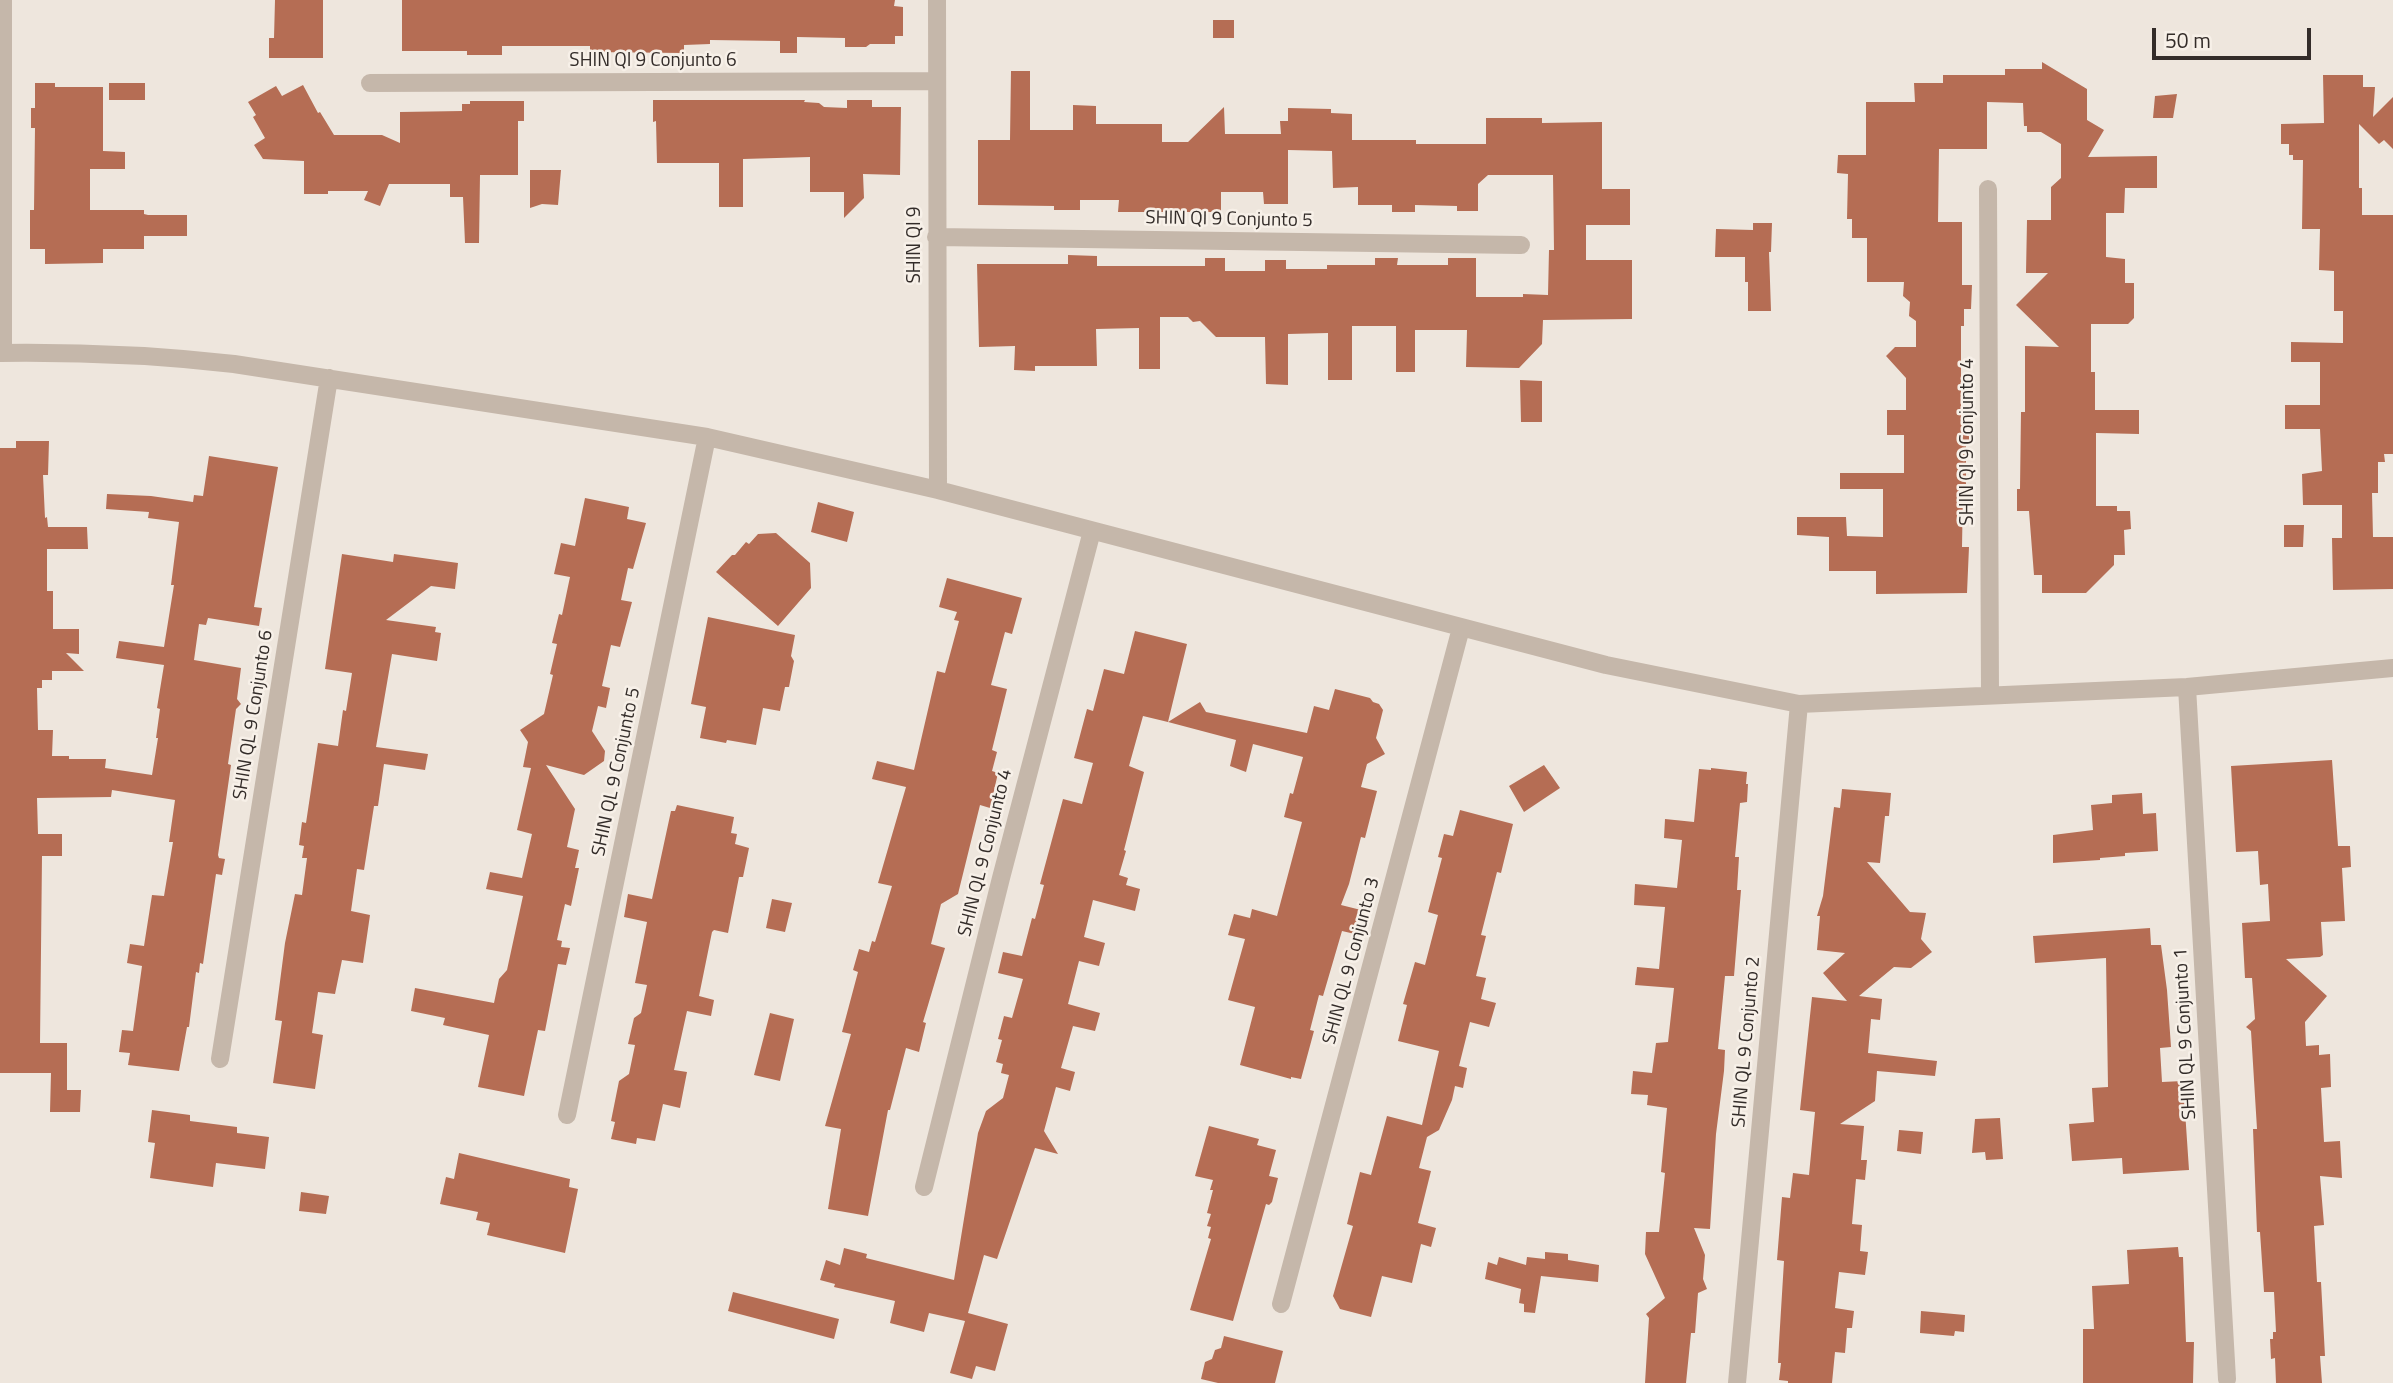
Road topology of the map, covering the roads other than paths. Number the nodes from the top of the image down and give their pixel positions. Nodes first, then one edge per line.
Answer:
1 (3, 0) edge
2 (937, 0) edge
3 (936, 80) junction
4 (370, 83) dead end
5 (1989, 189) dead end
6 (936, 237) junction
7 (1521, 244) dead end
8 (1, 353) edge
9 (329, 378) junction
10 (707, 437) junction
11 (938, 490) junction
12 (1092, 531) junction
13 (1461, 628) junction
14 (2393, 668) edge
15 (2188, 687) junction
16 (1990, 695) junction
17 (1800, 704) junction
18 (220, 1059) dead end
19 (567, 1115) dead end
20 (924, 1186) dead end
21 (1281, 1304) dead end
22 (2227, 1379) dead end
23 (1737, 1383) edge

1 - 8 street
2 - 3 street, SHIN QI 9
3 - 4 street, SHIN QI 9 Conjunto 6
3 - 6 street, SHIN QI 9
5 - 16 street, SHIN QI 9 Conjunto 4
6 - 7 street, SHIN QI 9 Conjunto 5
6 - 11 street, SHIN QI 9
8 - 9 street
9 - 10 street
9 - 18 street, SHIN QL 9 Conjunto 6
10 - 11 street
10 - 19 street, SHIN QL 9 Conjunto 5
11 - 12 street
12 - 13 street
12 - 20 street, SHIN QL 9 Conjunto 4
13 - 17 street
13 - 21 street, SHIN QL 9 Conjunto 3
14 - 15 street
15 - 16 street
15 - 22 street, SHIN QL 9 Conjunto 1
16 - 17 street
17 - 23 street, SHIN QL 9 Conjunto 2

